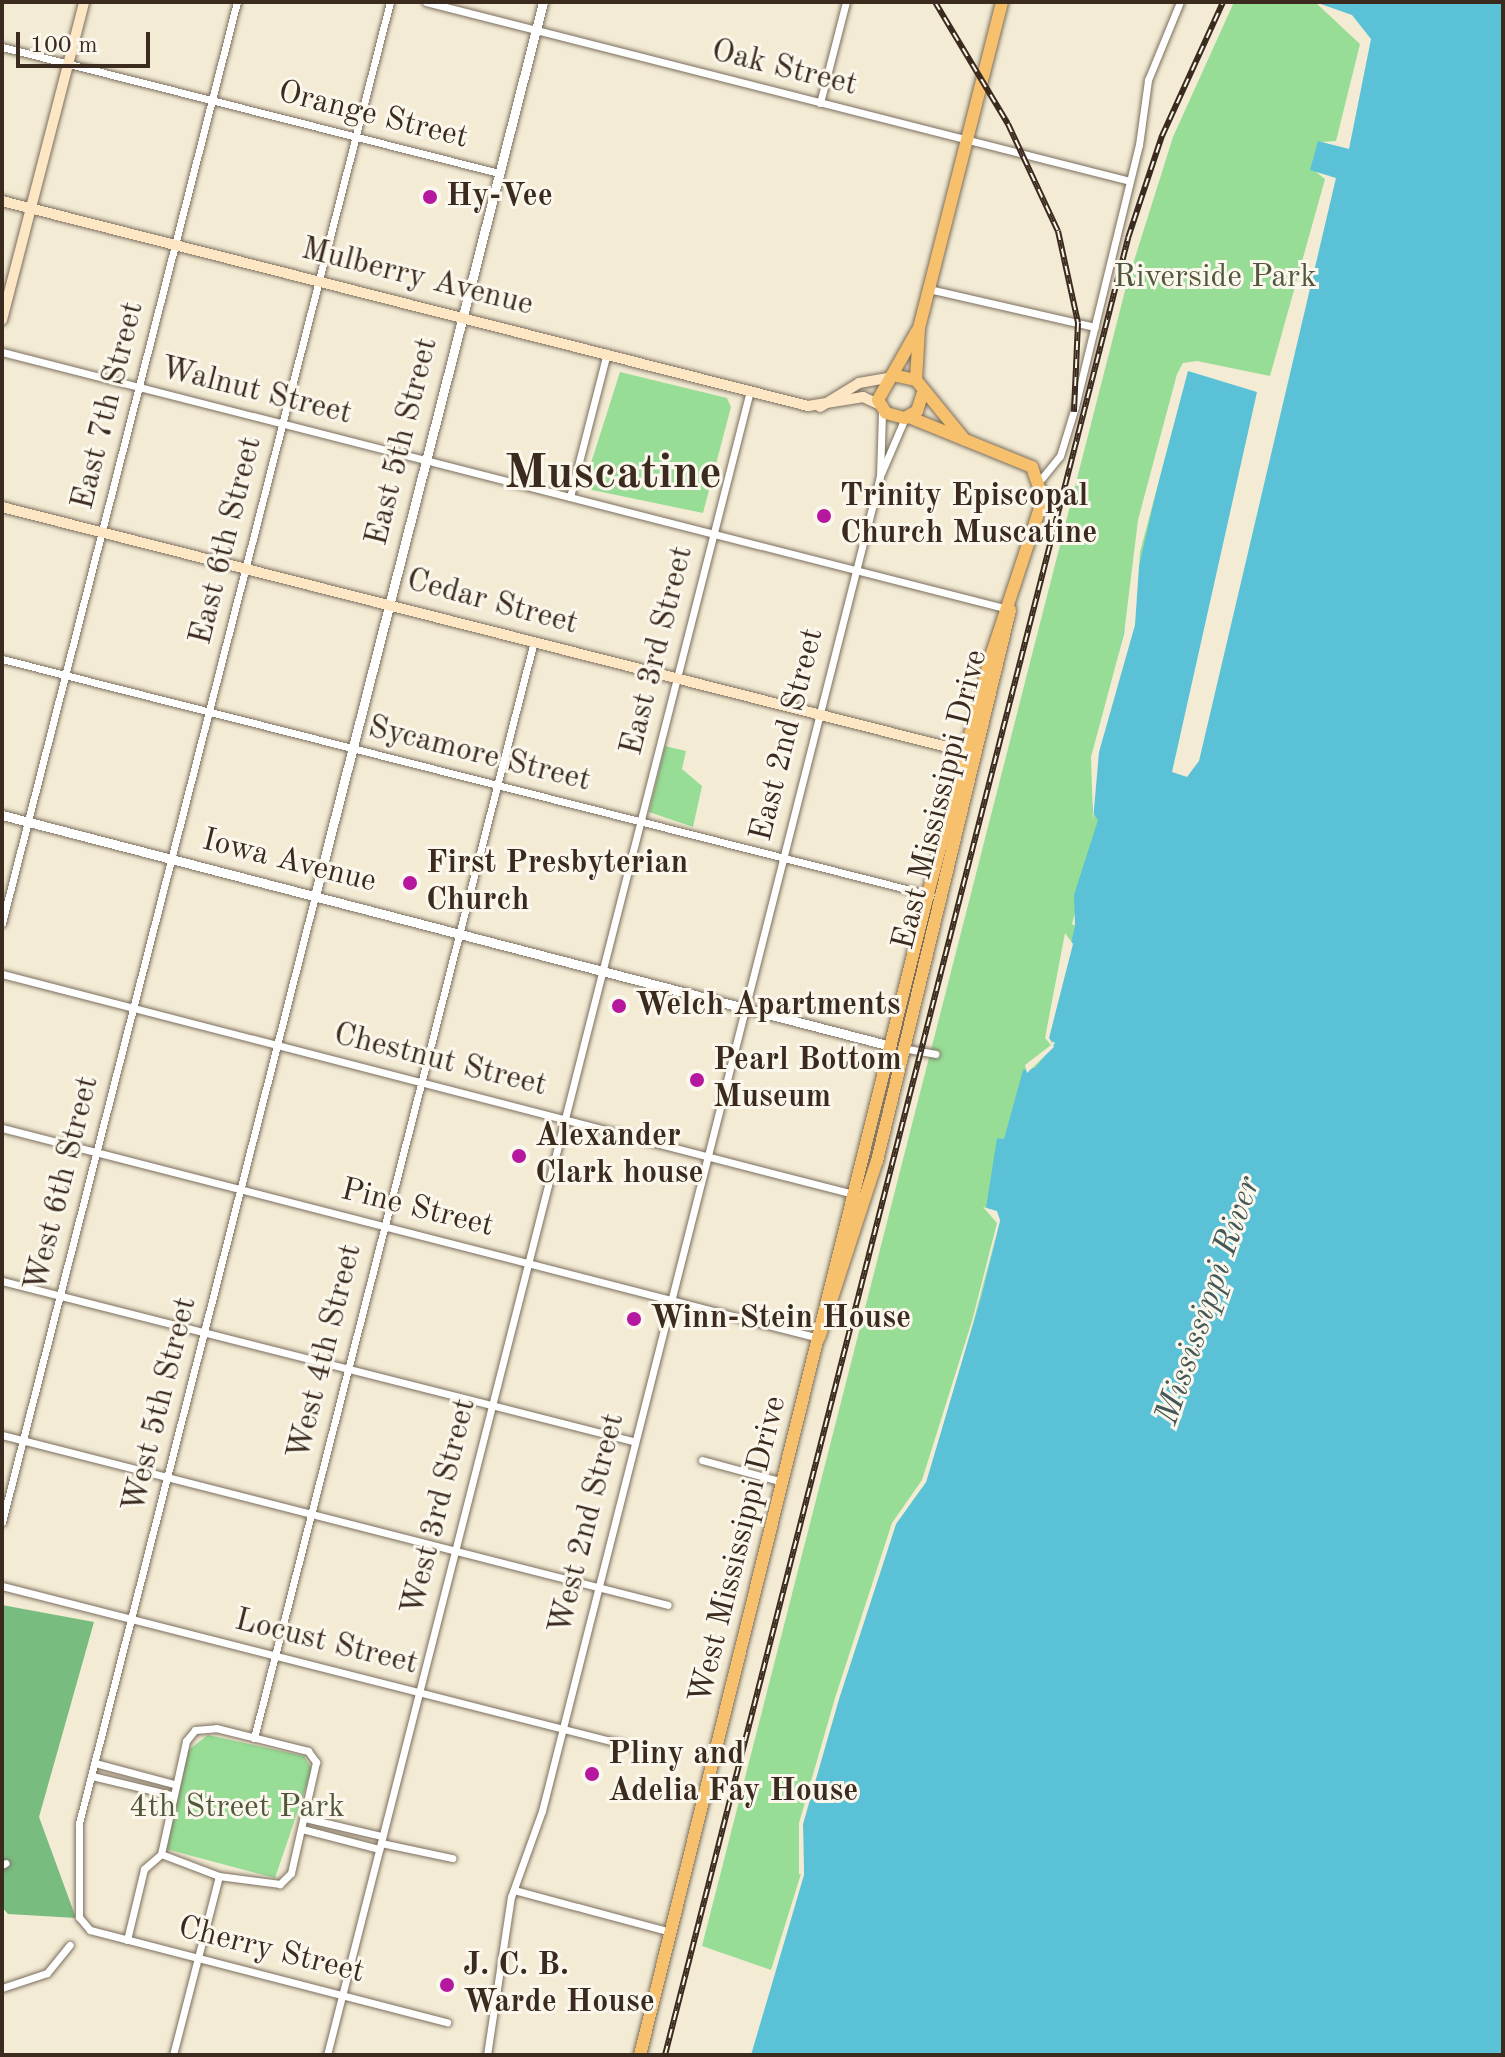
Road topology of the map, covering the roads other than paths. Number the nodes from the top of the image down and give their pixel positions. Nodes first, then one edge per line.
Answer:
1 (84, 2) edge
2 (237, 2) edge
3 (390, 2) edge
4 (426, 2) edge
5 (543, 2) edge
6 (846, 2) edge
7 (1002, 2) edge
8 (1180, 2) edge
9 (537, 29) junction
10 (2, 47) edge
11 (67, 64) junction
12 (212, 99) junction
13 (820, 103) junction
14 (355, 136) junction
15 (967, 140) junction
16 (499, 173) junction
17 (1130, 181) junction
18 (2, 201) edge
19 (32, 207) junction
20 (175, 244) junction
21 (317, 280) junction
22 (929, 289) junction
23 (462, 317) junction
24 (2, 320) edge
25 (1095, 327) junction
26 (919, 328) junction
27 (2, 352) edge
28 (607, 353) junction
29 (889, 377) junction
30 (916, 380) junction
31 (138, 387) junction
32 (750, 391) junction
33 (923, 393) junction
34 (820, 407) junction
35 (881, 407) junction
36 (907, 418) junction
37 (282, 424) junction
38 (965, 440) junction
39 (425, 460) junction
40 (880, 476) junction
41 (1042, 478) junction
42 (570, 497) junction
43 (2, 507) edge
44 (102, 531) junction
45 (713, 534) junction
46 (245, 567) junction
47 (857, 571) junction
48 (389, 603) junction
49 (1010, 610) junction
50 (534, 641) junction
51 (2, 659) edge
52 (65, 674) junction
53 (676, 677) junction
54 (209, 711) junction
55 (820, 715) junction
56 (352, 747) junction
57 (967, 752) junction
58 (497, 785) junction
59 (2, 815) edge
60 (639, 821) junction
61 (28, 822) junction
62 (783, 858) junction
63 (171, 859) junction
64 (928, 894) junction
65 (315, 896) junction
66 (944, 898) junction
67 (2, 923) edge
68 (459, 932) junction
69 (601, 970) junction
70 (2, 974) edge
71 (745, 1006) junction
72 (132, 1007) junction
73 (276, 1044) junction
74 (891, 1046) junction
75 (905, 1048) junction
76 (935, 1054) dead end
77 (420, 1081) junction
78 (564, 1117) junction
79 (2, 1128) edge
80 (96, 1152) junction
81 (706, 1154) junction
82 (239, 1188) junction
83 (852, 1193) junction
84 (866, 1197) junction
85 (383, 1225) junction
86 (526, 1261) junction
87 (2, 1281) edge
88 (60, 1295) junction
89 (669, 1299) junction
90 (203, 1332) junction
91 (819, 1338) junction
92 (346, 1369) junction
93 (490, 1405) junction
94 (2, 1435) edge
95 (23, 1439) junction
96 (633, 1441) junction
97 (702, 1460) dead end
98 (168, 1476) junction
99 (783, 1482) junction
100 (310, 1512) junction
101 (2, 1522) edge
102 (455, 1549) junction
103 (2, 1586) edge
104 (597, 1586) junction
105 (668, 1605) dead end
106 (132, 1619) junction
107 (275, 1654) junction
108 (418, 1691) junction
109 (561, 1727) junction
110 (254, 1738) junction
111 (638, 1748) dead end
112 (95, 1763) junction
113 (92, 1776) junction
114 (174, 1784) junction
115 (171, 1795) junction
116 (305, 1818) junction
117 (302, 1829) junction
118 (381, 1843) junction
119 (161, 1854) junction
120 (452, 1858) dead end
121 (219, 1876) junction
122 (514, 1890) junction
123 (84, 1926) joint
124 (671, 1932) junction
125 (127, 1940) junction
126 (70, 1945) dead end
127 (200, 1958) junction
128 (2, 1988) edge
129 (343, 1992) junction
130 (447, 2022) dead end
131 (175, 2051) edge
132 (327, 2055) edge
133 (487, 2055) edge
134 (640, 2055) edge

1 - 11 main road
2 - 12 street, East 7th Street
3 - 14 street, East 6th Street
4 - 9 street, Oak Street
5 - 9 street, East 5th Street
6 - 13 street
7 - 15 main road
8 - 17 street, East Mississippi Drive
9 - 13 street, Oak Street
9 - 16 street, East 5th Street
10 - 11 street, Orange Street
11 - 12 street, Orange Street
11 - 19 main road
12 - 14 street, Orange Street
12 - 20 street, East 7th Street
13 - 15 street, Oak Street
14 - 16 street, Orange Street
14 - 21 street, East 6th Street
15 - 17 street, Oak Street
15 - 22 main road
16 - 23 street, East 5th Street
17 - 25 street, East Mississippi Drive
18 - 19 main road, Mulberry Avenue
19 - 20 main road, Mulberry Avenue
19 - 24 main road
20 - 21 main road, Mulberry Avenue
20 - 31 street, East 7th Street
21 - 23 main road, Mulberry Avenue
21 - 37 street, East 6th Street
22 - 25 street
22 - 26 main road
23 - 28 main road, Mulberry Avenue
23 - 39 street, East 5th Street
25 - 41 street, East Mississippi Drive
26 - 29 main road
26 - 30 main road
27 - 31 street, Walnut Street
28 - 32 main road, Mulberry Avenue
28 - 42 street
29 - 30 main road
29 - 34 main road
29 - 35 main road
30 - 33 main road
31 - 37 street, Walnut Street
31 - 44 street, East 7th Street
32 - 34 main road, Mulberry Avenue
32 - 45 street, East 3rd Street
33 - 36 main road
33 - 38 main road
34 - 35 main road, Mulberry Avenue
35 - 36 main road
35 - 40 street, East 2nd Street
36 - 38 main road
36 - 40 street, East 2nd Street
37 - 39 street, Walnut Street
37 - 46 street, East 6th Street
38 - 41 main road
39 - 42 street, Walnut Street
39 - 48 street, East 5th Street
40 - 47 street, East 2nd Street
41 - 49 main road, East Mississippi Drive
42 - 45 street, Walnut Street
43 - 44 main road, Cedar Street
44 - 46 main road, Cedar Street
44 - 52 street, East 7th Street
45 - 47 street, Walnut Street
45 - 53 street, East 3rd Street
46 - 48 main road, Cedar Street
46 - 54 street, East 6th Street
47 - 49 street, Walnut Street
47 - 55 street, East 2nd Street
48 - 50 main road, Cedar Street
48 - 56 street, East 5th Street
49 - 57 main road, East Mississippi Drive
49 - 66 main road, East Mississippi Drive
50 - 53 main road, Cedar Street
50 - 58 street, West 4th Street
51 - 52 street, Sycamore Street
52 - 54 street, Sycamore Street
52 - 61 street, East 7th Street
53 - 55 main road, Cedar Street
53 - 60 street, East 3rd Street
54 - 56 street, Sycamore Street
54 - 63 street, East 6th Street
55 - 57 main road, Cedar Street
55 - 62 street, East 2nd Street
56 - 58 street, Sycamore Street
56 - 65 street, East 5th Street
57 - 64 main road, East Mississippi Drive
58 - 60 street, Sycamore Street
58 - 68 street, West 4th Street
59 - 61 street, Iowa Avenue
60 - 62 street, Sycamore Street
60 - 69 street, East 3rd Street
61 - 63 street, Iowa Avenue
61 - 67 street, East 7th Street
62 - 64 street, Sycamore Street
62 - 71 street, East 2nd Street
63 - 65 street, Iowa Avenue
63 - 72 street, West 6th Street
64 - 66 street, Sycamore Street
64 - 74 main road, East Mississippi Drive
65 - 68 street, Iowa Avenue
65 - 73 street, West 5th Street
66 - 75 main road, East Mississippi Drive
68 - 69 street, Iowa Avenue
68 - 77 street, West 4th Street
69 - 71 street, Iowa Avenue
69 - 78 street, West 3rd Street
70 - 72 street, Chestnut Street
71 - 74 street, Iowa Avenue
71 - 81 street, West 2nd Street
72 - 73 street, Chestnut Street
72 - 80 street, West 6th Street
73 - 77 street, Chestnut Street
73 - 82 street, West 5th Street
74 - 75 street, Iowa Avenue
74 - 83 main road, East Mississippi Drive
75 - 76 street, Iowa Avenue
75 - 84 main road, East Mississippi Drive
77 - 78 street, Chestnut Street
77 - 85 street, West 4th Street
78 - 81 street, Chestnut Street
78 - 86 street, West 3rd Street
79 - 80 street, Pine Street
80 - 82 street, Pine Street
80 - 88 street, West 6th Street
81 - 83 street, Chestnut Street
81 - 89 street, West 2nd Street
82 - 85 street, Pine Street
82 - 90 street, West 5th Street
83 - 84 street, Chestnut Street
83 - 91 main road, East Mississippi Drive
84 - 91 main road, East Mississippi Drive
85 - 86 street, Pine Street
85 - 92 street, West 4th Street
86 - 89 street, Pine Street
86 - 93 street, West 3rd Street
87 - 88 street
88 - 90 street
88 - 95 street, West 6th Street
89 - 91 street, Pine Street
89 - 96 street, West 2nd Street
90 - 92 street
90 - 98 street, West 5th Street
91 - 99 main road, West Mississippi Drive
92 - 93 street
92 - 100 street, West 4th Street
93 - 96 street
93 - 102 street, West 3rd Street
94 - 95 street
95 - 98 street
95 - 101 street, West 6th Street
96 - 104 street, West 2nd Street
97 - 99 street
98 - 100 street
98 - 106 street, West 5th Street
99 - 124 main road, West Mississippi Drive
100 - 102 street
100 - 107 street, West 4th Street
102 - 104 street
102 - 108 street, West 3rd Street
103 - 106 street, Locust Street
104 - 105 street
104 - 109 street, West 2nd Street
106 - 107 street, Locust Street
106 - 112 street, West 5th Street
107 - 108 street, Locust Street
107 - 110 street, West 4th Street
108 - 109 street, Locust Street
108 - 118 street, West 3rd Street
109 - 111 street, Locust Street
109 - 122 street, West 2nd Street
110 - 114 street
110 - 116 street
112 - 113 street, West 5th Street
112 - 114 street
113 - 115 street
113 - 123 street, West 5th Street
114 - 115 street
115 - 119 street
116 - 117 street
116 - 118 street
117 - 118 street
117 - 121 street
118 - 120 street
118 - 129 street, West 3rd Street
119 - 121 street
119 - 125 street
121 - 127 street
122 - 124 street
122 - 133 street, West 2nd Street
123 - 125 street, Cherry Street
124 - 134 main road, West Mississippi Drive
125 - 127 street, Cherry Street
126 - 128 street
127 - 129 street, Cherry Street
127 - 131 street
129 - 130 street, Cherry Street
129 - 132 street, West 3rd Street

